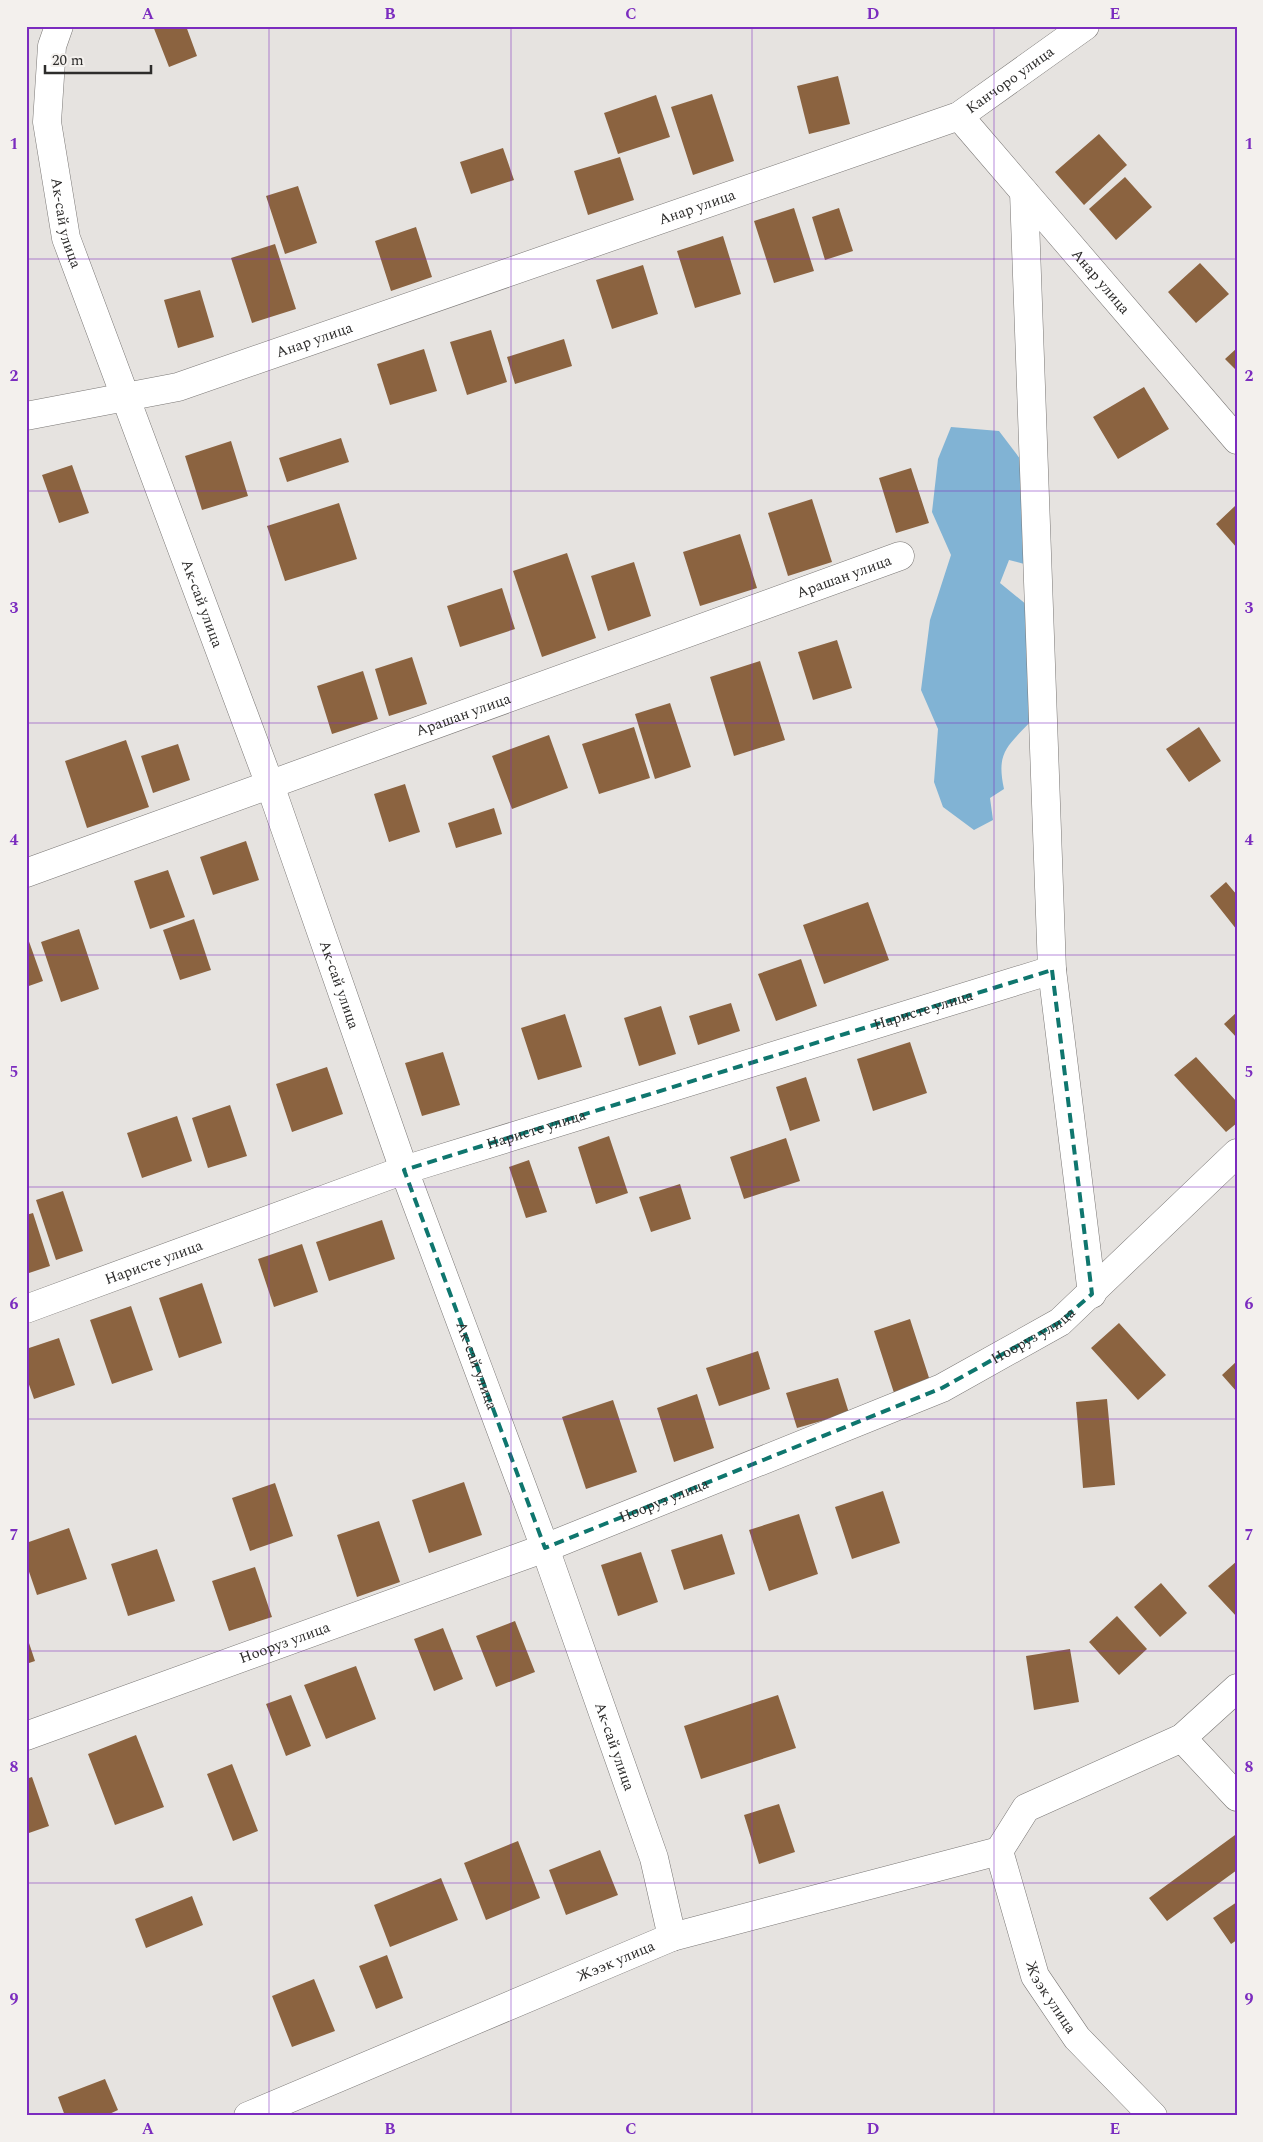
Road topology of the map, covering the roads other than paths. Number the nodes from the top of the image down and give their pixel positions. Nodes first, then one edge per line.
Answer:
1 (59, 26) edge
2 (1085, 26) edge
3 (959, 116) junction
4 (1024, 192) junction
5 (123, 396) junction
6 (26, 416) edge
7 (1237, 440) edge
8 (900, 556) dead end
9 (270, 785) junction
10 (26, 873) edge
11 (1052, 970) junction
12 (1237, 1153) edge
13 (404, 1170) junction
14 (1092, 1294) junction
15 (26, 1309) edge
16 (545, 1548) junction
17 (1237, 1688) edge
18 (26, 1736) edge
19 (1182, 1738) junction
20 (1237, 1797) edge
21 (999, 1851) junction
22 (672, 1937) junction
23 (248, 2116) edge
24 (1153, 2116) edge

1 - 5 street, Ак-сай улица
2 - 3 street, Канчоро улица
3 - 4 street, Анар улица
3 - 5 street, Анар улица
4 - 7 street, Анар улица
4 - 11 street
5 - 6 street, Анар улица
5 - 9 street, Ак-сай улица
8 - 9 street, Арашан улица
9 - 10 street, Арашан улица
9 - 13 street, Ак-сай улица
11 - 13 street, Наристе улица
11 - 14 street
12 - 14 street, Нооруз улица
13 - 15 street, Наристе улица
13 - 16 street, Ак-сай улица
14 - 16 street, Нооруз улица
16 - 18 street, Нооруз улица
16 - 22 street, Ак-сай улица
17 - 19 street
19 - 20 street
19 - 21 street
21 - 22 street, Жээк улица
21 - 24 street, Жээк улица
22 - 23 street, Жээк улица

